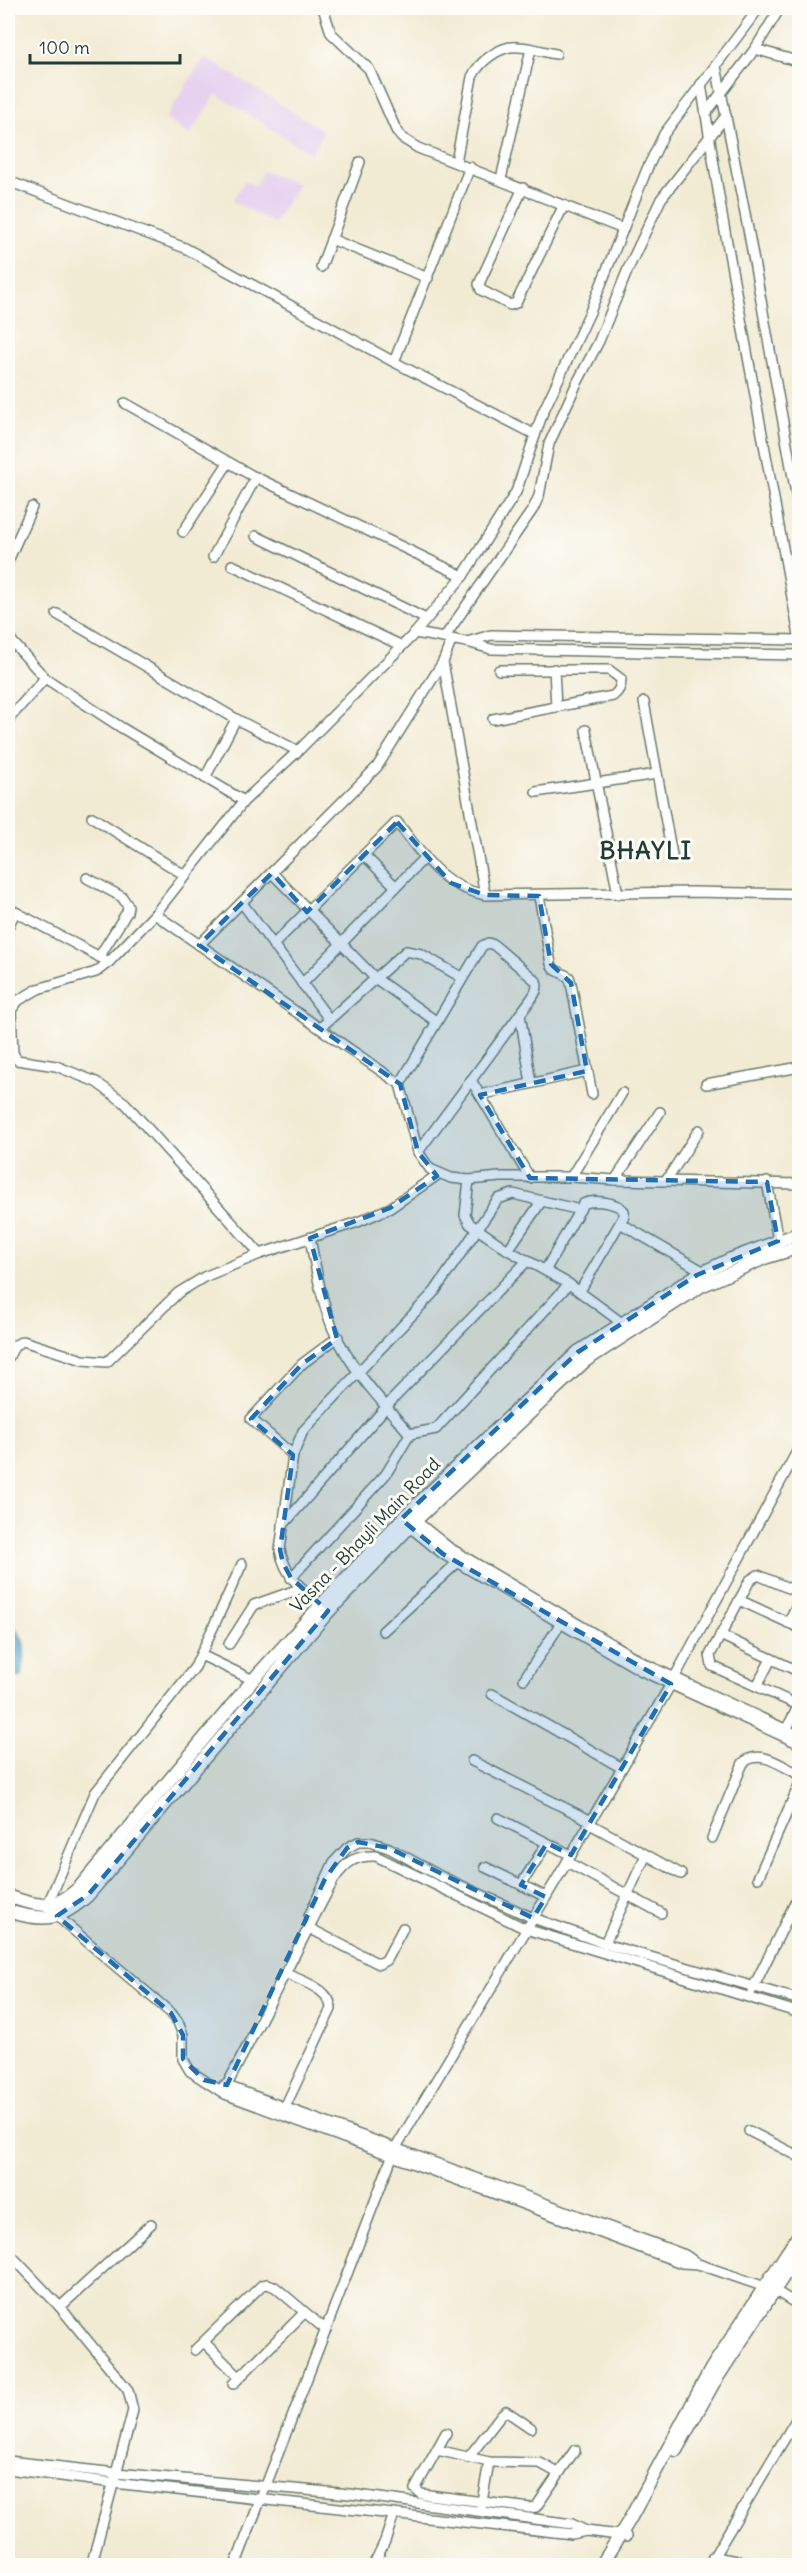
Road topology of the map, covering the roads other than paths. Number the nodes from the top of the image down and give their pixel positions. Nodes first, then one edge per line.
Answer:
1 (759, 8) edge
2 (780, 8) edge
3 (321, 9) edge
4 (531, 49) junction
5 (755, 49) junction
6 (556, 54) dead end
7 (800, 62) edge
8 (716, 69) junction
9 (702, 86) junction
10 (720, 88) junction
11 (706, 112) junction
12 (726, 116) junction
13 (710, 136) junction
14 (360, 162) dead end
15 (456, 162) junction
16 (470, 167) junction
17 (501, 179) junction
18 (8, 181) edge
19 (523, 188) junction
20 (564, 205) junction
21 (623, 229) junction
22 (331, 239) junction
23 (321, 267) dead end
24 (428, 278) junction
25 (394, 362) junction
26 (125, 403) dead end
27 (534, 434) junction
28 (228, 463) junction
29 (256, 477) junction
30 (32, 507) dead end
31 (800, 516) edge
32 (183, 532) dead end
33 (256, 536) dead end
34 (213, 556) dead end
35 (8, 561) edge
36 (232, 565) dead end
37 (463, 576) junction
38 (57, 614) dead end
39 (426, 619) junction
40 (415, 633) junction
41 (574, 636) junction
42 (8, 637) edge
43 (448, 639) junction
44 (799, 640) edge
45 (467, 642) junction
46 (8, 645) edge
47 (402, 646) junction
48 (19, 649) junction
49 (574, 651) junction
50 (800, 655) edge
51 (443, 662) junction
52 (554, 669) junction
53 (572, 669) junction
54 (499, 670) dead end
55 (45, 678) junction
56 (644, 702) dead end
57 (556, 706) junction
58 (12, 707) edge
59 (236, 719) junction
60 (493, 719) dead end
61 (8, 720) edge
62 (586, 730) dead end
63 (298, 751) junction
64 (657, 774) junction
65 (205, 778) junction
66 (597, 783) junction
67 (536, 792) dead end
68 (244, 801) junction
69 (92, 817) dead end
70 (364, 855) junction
71 (672, 855) dead end
72 (424, 857) junction
73 (272, 873) junction
74 (186, 876) junction
75 (87, 878) dead end
76 (396, 886) junction
77 (618, 894) junction
78 (800, 894) edge
79 (485, 896) junction
80 (539, 896) junction
81 (242, 903) junction
82 (11, 910) edge
83 (307, 912) junction
84 (155, 914) junction
85 (8, 927) edge
86 (341, 944) junction
87 (199, 945) junction
88 (273, 945) junction
89 (104, 959) junction
90 (461, 977) junction
91 (375, 978) junction
92 (302, 984) junction
93 (520, 1014) junction
94 (329, 1019) junction
95 (437, 1022) junction
96 (320, 1028) junction
97 (10, 1053) edge
98 (800, 1067) edge
99 (587, 1071) junction
100 (471, 1080) junction
101 (531, 1083) junction
102 (400, 1084) junction
103 (706, 1084) dead end
104 (622, 1093) dead end
105 (592, 1094) dead end
106 (480, 1095) junction
107 (660, 1112) dead end
108 (699, 1130) dead end
109 (418, 1152) junction
110 (439, 1174) junction
111 (570, 1177) junction
112 (530, 1178) junction
113 (469, 1180) junction
114 (615, 1180) junction
115 (666, 1181) junction
116 (767, 1182) junction
117 (800, 1184) edge
118 (541, 1202) junction
119 (580, 1210) junction
120 (620, 1223) junction
121 (477, 1229) junction
122 (800, 1233) edge
123 (310, 1238) junction
124 (778, 1241) junction
125 (800, 1247) edge
126 (508, 1250) junction
127 (260, 1254) junction
128 (528, 1260) junction
129 (546, 1269) junction
130 (704, 1272) junction
131 (569, 1284) junction
132 (580, 1291) junction
133 (622, 1323) junction
134 (338, 1337) junction
135 (8, 1358) edge
136 (360, 1374) junction
137 (386, 1408) junction
138 (410, 1434) junction
139 (800, 1446) edge
140 (293, 1455) junction
141 (408, 1520) junction
142 (283, 1526) junction
143 (458, 1562) junction
144 (242, 1564) dead end
145 (291, 1578) junction
146 (302, 1588) junction
147 (800, 1593) edge
148 (800, 1599) edge
149 (739, 1600) junction
150 (325, 1608) junction
151 (561, 1623) junction
152 (788, 1623) junction
153 (800, 1628) edge
154 (383, 1631) dead end
155 (720, 1635) junction
156 (229, 1644) dead end
157 (201, 1655) junction
158 (771, 1659) junction
159 (800, 1672) edge
160 (524, 1679) dead end
161 (254, 1680) junction
162 (673, 1680) junction
163 (757, 1686) junction
164 (492, 1694) dead end
165 (799, 1704) edge
166 (785, 1733) junction
167 (800, 1736) edge
168 (800, 1744) edge
169 (472, 1761) dead end
170 (622, 1768) junction
171 (800, 1775) edge
172 (800, 1783) edge
173 (498, 1818) dead end
174 (590, 1823) junction
175 (712, 1838) dead end
176 (546, 1843) junction
177 (646, 1855) junction
178 (569, 1859) junction
179 (484, 1867) dead end
180 (681, 1874) dead end
181 (758, 1878) dead end
182 (521, 1885) junction
183 (627, 1895) junction
184 (8, 1896) edge
185 (546, 1897) junction
186 (795, 1903) dead end
187 (47, 1906) junction
188 (661, 1913) dead end
189 (8, 1914) edge
190 (57, 1916) junction
191 (533, 1918) junction
192 (309, 1928) junction
193 (403, 1928) dead end
194 (526, 1929) junction
195 (605, 1943) junction
196 (285, 1973) junction
197 (754, 1986) junction
198 (274, 1995) junction
199 (749, 1997) junction
200 (800, 2000) edge
201 (800, 2013) edge
202 (204, 2080) junction
203 (227, 2085) junction
204 (285, 2107) junction
205 (749, 2131) dead end
206 (393, 2153) junction
207 (800, 2157) edge
208 (152, 2224) dead end
209 (800, 2233) edge
210 (800, 2250) edge
211 (8, 2252) edge
212 (770, 2288) junction
213 (800, 2306) edge
214 (60, 2307) junction
215 (304, 2313) junction
216 (326, 2330) junction
217 (204, 2342) junction
218 (195, 2350) dead end
219 (800, 2413) edge
220 (531, 2428) dead end
221 (446, 2433) dead end
222 (437, 2450) junction
223 (574, 2450) dead end
224 (468, 2458) junction
225 (8, 2461) edge
226 (489, 2462) junction
227 (8, 2469) edge
228 (558, 2473) junction
229 (115, 2478) junction
230 (265, 2487) junction
231 (260, 2500) junction
232 (481, 2507) junction
233 (394, 2514) junction
234 (478, 2523) junction
235 (586, 2531) junction
236 (624, 2536) junction
237 (710, 2561) edge
238 (91, 2565) edge
239 (235, 2565) edge
240 (373, 2565) edge
241 (601, 2565) edge
242 (610, 2565) edge
243 (770, 2565) edge

1 - 8 street
2 - 5 street
3 - 15 street
4 - 6 street
4 - 15 street
4 - 17 street
5 - 7 street
5 - 10 street
8 - 9 street
8 - 10 street
9 - 11 street
9 - 21 street
10 - 11 street
10 - 12 street
11 - 13 street
12 - 13 street
12 - 31 street
13 - 43 street
13 - 44 street
14 - 22 street
15 - 16 street
16 - 17 street
16 - 24 street
17 - 19 street
18 - 25 street
19 - 20 street
19 - 20 street
20 - 21 street
21 - 27 street
22 - 23 street
22 - 24 street
24 - 25 street
25 - 27 street
26 - 28 street
27 - 37 street
28 - 29 street
28 - 32 street
29 - 34 street
29 - 37 street
30 - 35 street
33 - 39 street
36 - 47 street
37 - 39 street
38 - 59 street
39 - 40 street
40 - 43 street
40 - 47 street
41 - 44 street
41 - 45 street
41 - 49 street
42 - 48 street
43 - 45 street
43 - 51 street
45 - 49 street
46 - 48 street
47 - 63 street
48 - 55 street
49 - 50 street
49 - 53 street
51 - 73 street
51 - 79 street
52 - 53 street
52 - 54 street
52 - 57 street
53 - 57 street
55 - 58 street
55 - 65 street
56 - 64 street
57 - 60 street
58 - 61 street
59 - 63 street
59 - 65 street
62 - 66 street
63 - 68 street
64 - 66 street
64 - 71 street
65 - 68 street
66 - 67 street
66 - 77 street
68 - 74 street
69 - 74 street
70 - 72 street
70 - 76 street
70 - 83 street
72 - 76 street
72 - 79 street
73 - 81 street
73 - 83 street
74 - 84 street
75 - 89 street
76 - 86 street
77 - 78 street
77 - 80 street
79 - 80 street
80 - 99 street
81 - 87 street
81 - 88 street
82 - 85 street
82 - 89 street
83 - 86 street
83 - 88 street
84 - 87 street
84 - 89 street
86 - 91 street
86 - 92 street
87 - 96 street
88 - 92 street
89 - 97 street
90 - 91 street
90 - 93 street
90 - 95 street
91 - 94 street
91 - 95 street
92 - 94 street
93 - 100 street
93 - 101 street
94 - 96 street
95 - 102 street
96 - 102 street
97 - 127 street
98 - 103 street
99 - 101 street
99 - 105 street
100 - 106 street
100 - 109 street
101 - 106 street
102 - 109 street
104 - 111 street
106 - 112 street
107 - 114 street
108 - 115 street
109 - 110 street
110 - 113 street
110 - 123 street
111 - 112 street
111 - 114 street
112 - 113 street
113 - 121 street
114 - 115 street
115 - 116 street
116 - 117 street
116 - 124 street
118 - 119 street
118 - 121 street
118 - 126 street
119 - 120 street
119 - 129 street
120 - 130 street
120 - 132 street
121 - 126 street
121 - 136 street
122 - 124 main road, Vasna - Bhayli Main Road
123 - 127 street
123 - 134 street
124 - 130 main road, Vasna - Bhayli Main Road
125 - 141 main road, Vasna - Bhayli Main Road
126 - 128 street
127 - 135 street
128 - 129 street
128 - 137 street
129 - 131 street
130 - 133 main road, Vasna - Bhayli Main Road
131 - 132 street
131 - 138 street
132 - 133 street
133 - 141 main road, Vasna - Bhayli Main Road
134 - 136 street
134 - 140 street
136 - 137 street
136 - 140 street
137 - 138 street
137 - 142 street
138 - 145 street
139 - 162 street
140 - 142 street
141 - 143 street
141 - 150 main road, Vasna - Bhayli Main Road
141 - 162 street
142 - 145 street
143 - 151 street
143 - 154 street
144 - 157 street
145 - 146 street
146 - 150 street
146 - 156 street
147 - 149 street
148 - 152 street
149 - 152 street
149 - 155 street
150 - 161 main road, Vasna - Bhayli Main Road
150 - 190 main road, Vasna - Bhayli Main Road
151 - 160 street
151 - 162 street
152 - 153 street
155 - 158 street
155 - 163 street
157 - 161 street
157 - 187 street
158 - 159 street
158 - 163 street
161 - 187 main road, Vasna - Bhayli Main Road
162 - 166 street
162 - 170 street
163 - 165 street
164 - 170 street
165 - 166 street
166 - 167 street
166 - 168 street
169 - 174 street
170 - 174 street
171 - 175 street
172 - 181 street
173 - 176 street
174 - 177 street
174 - 178 street
176 - 178 street
176 - 182 street
177 - 180 street
177 - 183 street
178 - 183 street
178 - 185 street
179 - 182 street
182 - 185 street
183 - 188 street
183 - 195 street
184 - 187 main road
185 - 191 street
186 - 197 street
187 - 190 street
189 - 190 main road
190 - 202 street
191 - 194 street
191 - 195 street
191 - 198 street
192 - 193 street
192 - 194 street
192 - 196 street
194 - 199 street
194 - 206 street
195 - 197 street
196 - 198 street
196 - 204 street
197 - 199 street
197 - 200 street
198 - 203 street
199 - 201 street
202 - 203 street
202 - 206 street
203 - 204 street
204 - 206 street
205 - 207 street
206 - 212 street
206 - 216 street
208 - 214 street
209 - 212 main road
210 - 212 main road
211 - 214 street
212 - 213 street
212 - 236 main road
214 - 229 street
215 - 216 street
215 - 217 street
215 - 217 street
216 - 230 street
217 - 218 street
219 - 237 street
220 - 224 street
221 - 222 street
222 - 224 street
222 - 232 street
223 - 228 street
224 - 226 street
225 - 229 street
226 - 228 street
226 - 232 street
227 - 229 street
228 - 232 street
229 - 230 street
229 - 231 street
229 - 238 street
230 - 231 street
230 - 232 street
231 - 233 street
231 - 239 street
232 - 234 street
232 - 235 street
233 - 234 street
233 - 240 street
234 - 235 street
235 - 236 street
236 - 241 main road
236 - 242 main road
237 - 243 street

